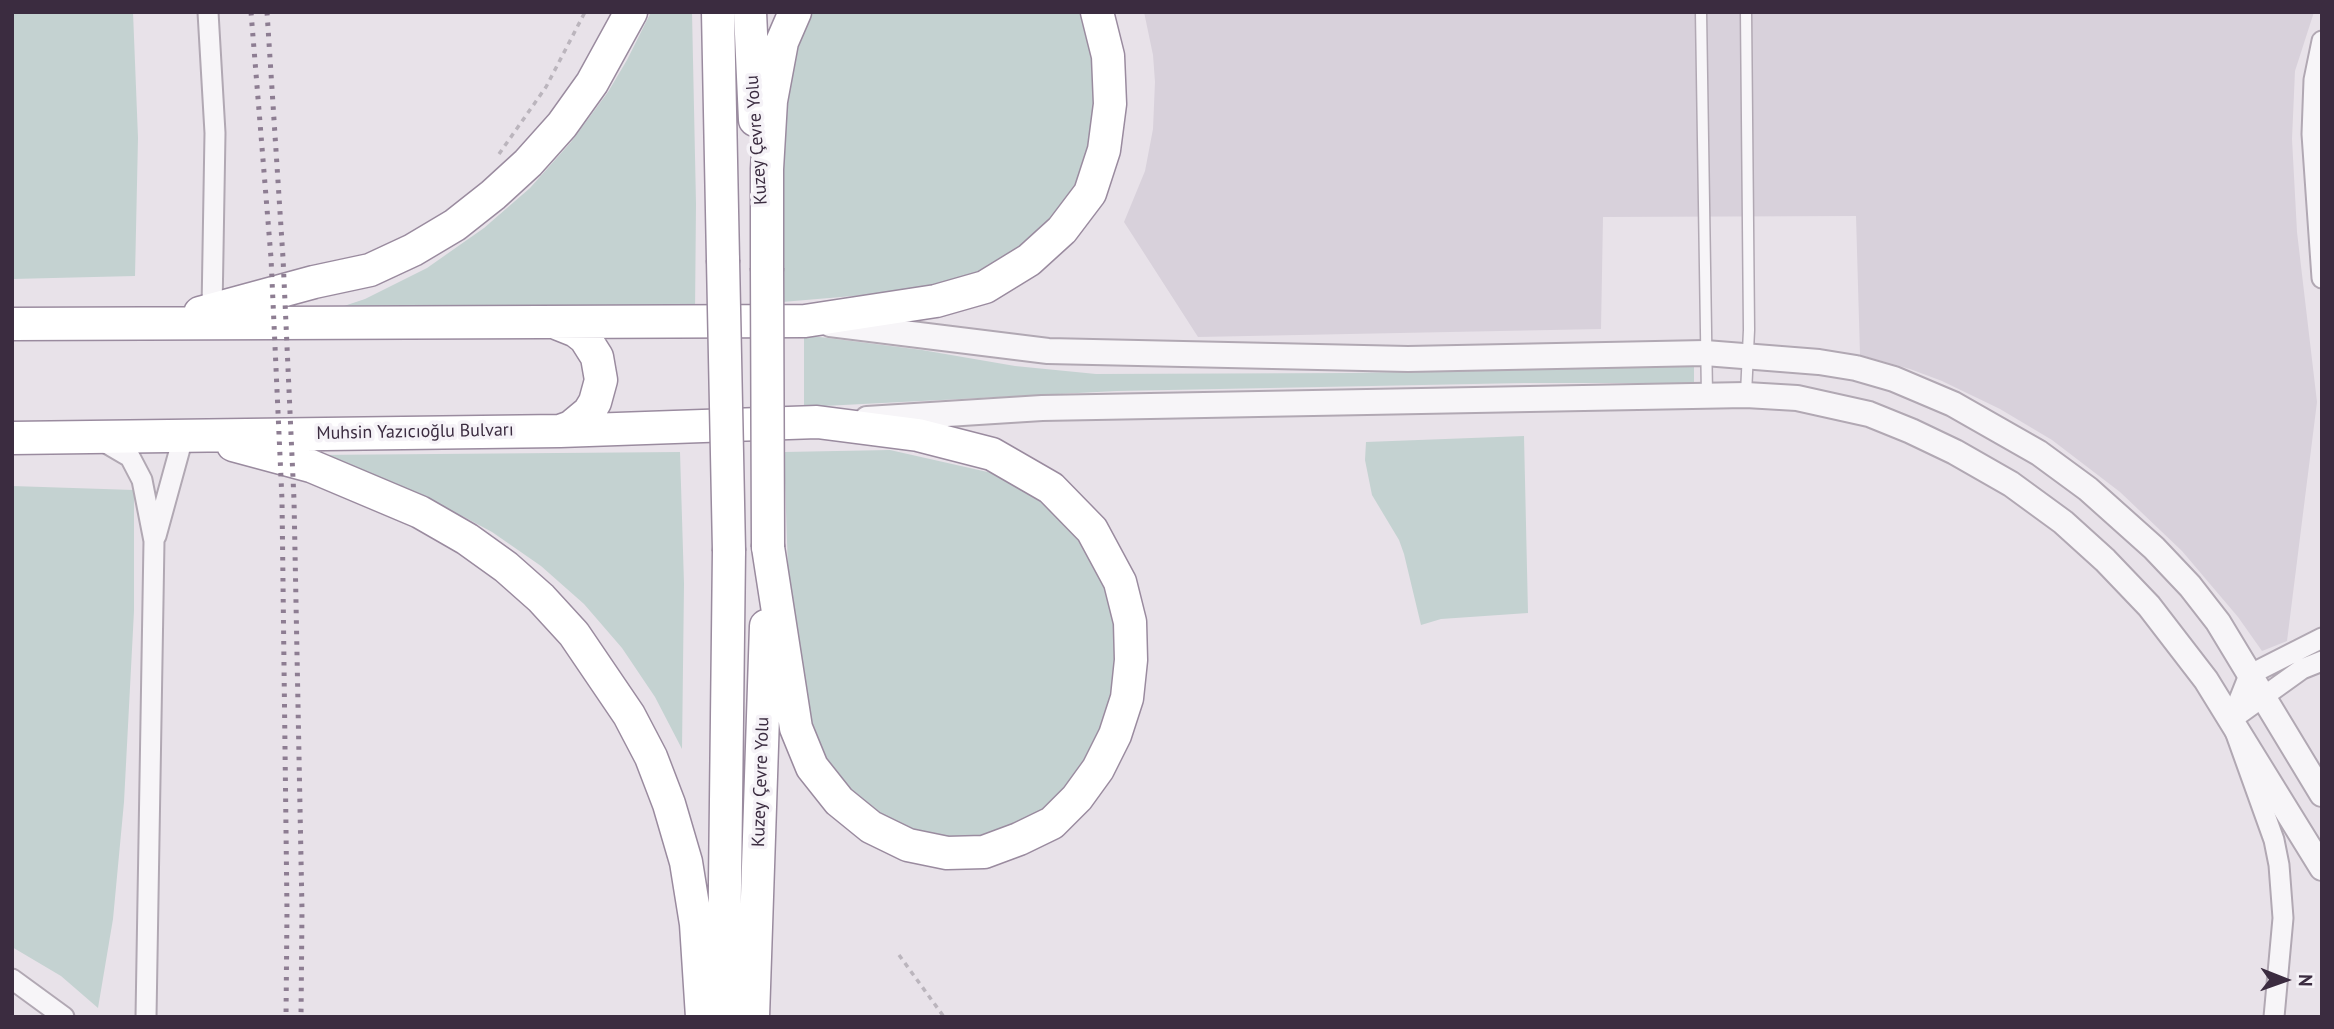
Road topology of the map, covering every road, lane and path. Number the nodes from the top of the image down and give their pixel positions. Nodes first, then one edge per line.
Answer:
1 (208, 12) edge
2 (585, 12) edge
3 (631, 12) edge
4 (718, 12) edge
5 (750, 12) edge
6 (795, 12) edge
7 (1097, 12) edge
8 (1701, 12) edge
9 (1746, 12) edge
10 (2322, 41) edge
11 (498, 155) dead end
12 (767, 268) junction
13 (2322, 278) edge
14 (212, 310) junction
15 (806, 320) junction
16 (554, 323) junction
17 (12, 324) edge
18 (158, 325) junction
19 (1705, 353) junction
20 (1749, 357) junction
21 (1746, 395) junction
22 (1707, 396) junction
23 (817, 422) junction
24 (560, 431) junction
25 (184, 434) junction
26 (94, 436) junction
27 (12, 438) edge
28 (154, 541) junction
29 (768, 547) junction
30 (2322, 638) edge
31 (2322, 661) edge
32 (2249, 675) junction
33 (2263, 698) junction
34 (2231, 720) junction
35 (2322, 794) edge
36 (2322, 868) edge
37 (899, 955) dead end
38 (12, 979) edge
39 (64, 1017) edge
40 (146, 1017) edge
41 (702, 1017) edge
42 (722, 1017) edge
43 (753, 1017) edge
44 (944, 1017) edge
45 (2274, 1017) edge

1 - 14 street
2 - 11 path
3 - 14 highway
4 - 42 highway, Kuzey Çevre Yolu, bridge
5 - 12 highway, Kuzey Çevre Yolu
6 - 12 highway
7 - 15 highway
8 - 19 lane
9 - 20 lane
10 - 13 street
12 - 29 highway, bridge
14 - 18 highway
15 - 16 highway
15 - 19 street
16 - 18 highway
16 - 24 highway
17 - 18 highway
19 - 20 street
19 - 22 lane
20 - 21 lane
20 - 32 street
21 - 22 street
21 - 34 street
22 - 23 street
23 - 24 highway, Muhsin Yazıcıoğlu Bulvarı
23 - 29 highway, Muhsin Yazıcıoğlu Bulvarı
24 - 25 highway, Muhsin Yazıcıoğlu Bulvarı
25 - 26 highway, Muhsin Yazıcıoğlu Bulvarı
25 - 28 street
25 - 41 highway
26 - 27 highway, Muhsin Yazıcıoğlu Bulvarı
26 - 28 street
28 - 40 street
29 - 43 highway, Kuzey Çevre Yolu
30 - 32 street
31 - 33 street
32 - 33 street
32 - 34 street
33 - 34 street
33 - 35 street
34 - 36 street
34 - 45 street
37 - 44 path
38 - 39 street

